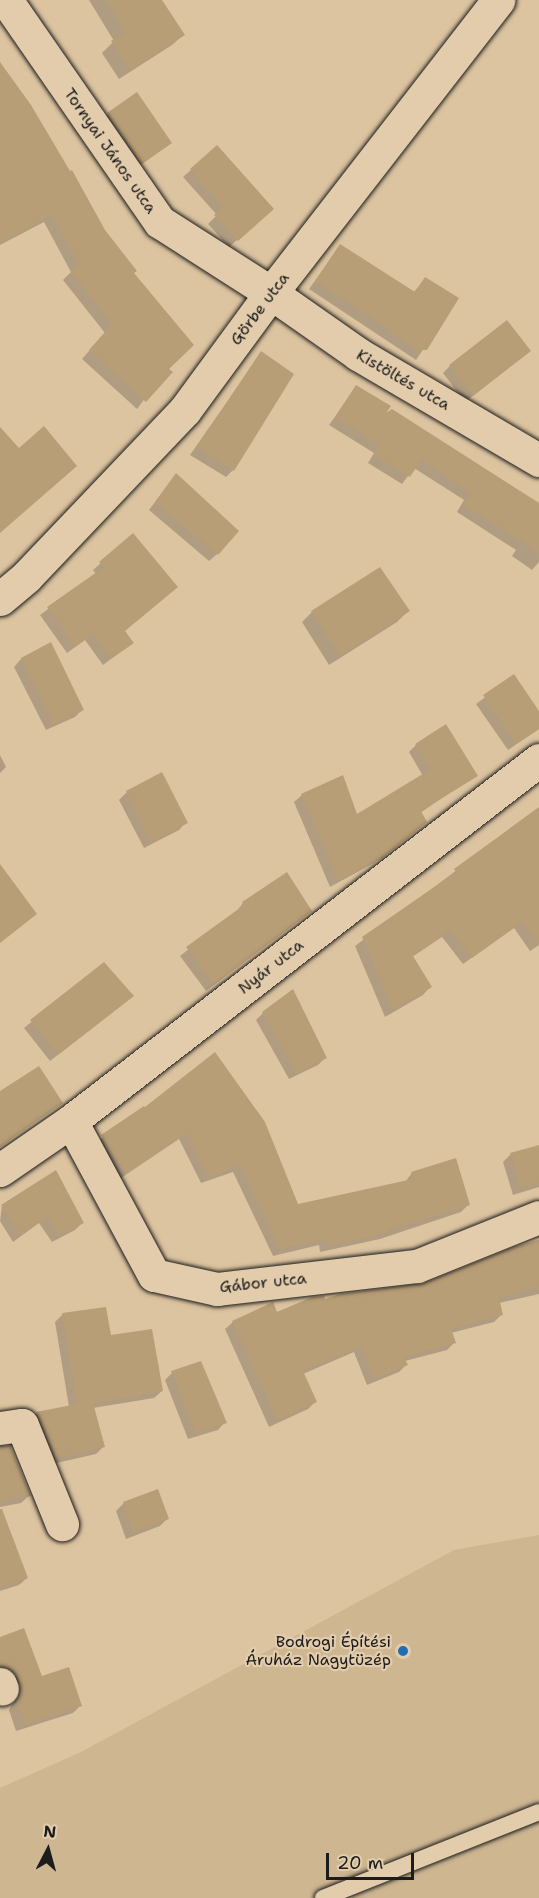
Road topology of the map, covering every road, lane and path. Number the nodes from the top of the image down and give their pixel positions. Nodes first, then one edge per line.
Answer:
1 (6, 0) edge
2 (498, 0) edge
3 (272, 293) junction
4 (539, 460) edge
5 (0, 599) edge
6 (539, 760) edge
7 (71, 1121) junction
8 (0, 1170) edge
9 (539, 1217) edge
10 (0, 1428) edge
11 (62, 1524) dead end
12 (539, 1812) edge
13 (324, 1898) edge

1 - 3 street, Tornyai János utca
2 - 3 street, Görbe utca
3 - 4 street, Kistöltés utca
3 - 5 street, Görbe utca
6 - 7 street, Nyár utca
7 - 8 street, Nyár utca
7 - 9 street, Gábor utca
10 - 11 street
12 - 13 lane

